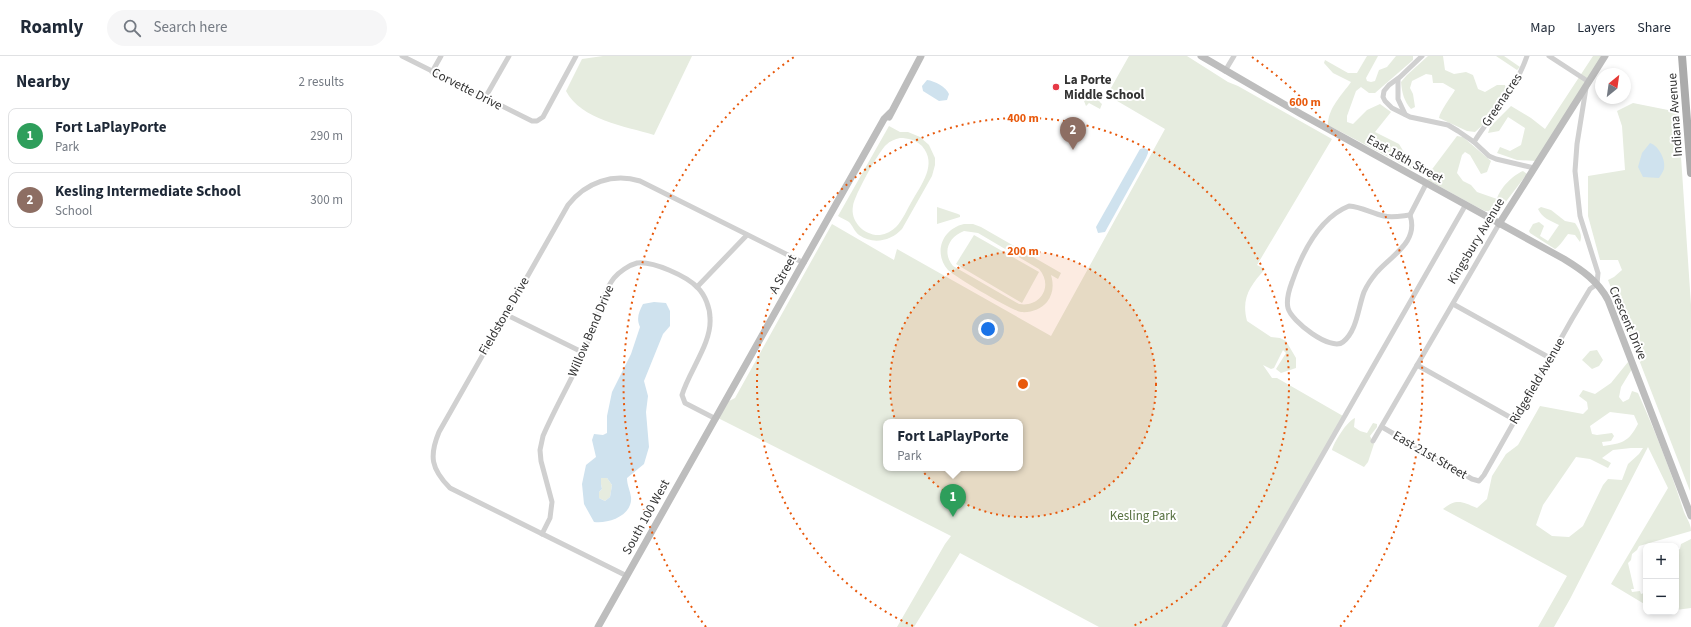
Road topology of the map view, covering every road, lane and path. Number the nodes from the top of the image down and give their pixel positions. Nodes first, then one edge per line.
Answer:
1 (402, 56) edge
2 (441, 56) edge
3 (509, 56) edge
4 (576, 56) edge
5 (921, 56) edge
6 (1201, 56) edge
7 (1234, 56) edge
8 (1422, 56) edge
9 (1527, 56) edge
10 (1549, 56) edge
11 (1605, 56) edge
12 (1682, 56) edge
13 (1225, 71) junction
14 (432, 72) junction
15 (1398, 79) junction
16 (1587, 84) junction
17 (1688, 87) edge
18 (485, 98) junction
19 (1405, 114) junction
20 (1474, 142) junction
21 (1534, 168) junction
22 (1691, 173) edge
23 (1426, 184) junction
24 (1465, 206) junction
25 (1410, 215) junction
26 (1499, 224) junction
27 (747, 235) junction
28 (804, 263) junction
29 (1597, 284) junction
30 (697, 287) junction
31 (1453, 304) junction
32 (505, 314) junction
33 (584, 353) junction
34 (1550, 358) junction
35 (1418, 365) junction
36 (716, 419) junction
37 (1515, 420) junction
38 (1382, 427) junction
39 (1373, 441) dead end
40 (1479, 481) joint
41 (1691, 516) edge
42 (542, 534) junction
43 (627, 576) junction
44 (598, 627) edge
45 (1224, 627) edge

1 - 14 street, Corvette Drive
2 - 14 street
3 - 18 street
4 - 18 street, Corvette Drive
5 - 28 street, A Street
6 - 13 street, East 18th Street
7 - 13 street
8 - 15 street, Greenacres
9 - 20 street, Greenacres
10 - 16 street
11 - 16 street, Kingsbury Avenue
12 - 17 main road, Indiana Avenue
13 - 23 street, East 18th Street
14 - 18 street, Corvette Drive
15 - 19 street
15 - 19 street, Greenacres
16 - 21 street, Kingsbury Avenue
16 - 29 street, Crescent Drive
17 - 22 main road, Indiana Avenue
19 - 20 street, Greenacres
20 - 21 street, Greenacres
21 - 26 street, Kingsbury Avenue
23 - 24 street, East 18th Street
23 - 25 street
24 - 26 street, East 18th Street
24 - 45 street
25 - 25 street
26 - 29 street, East 18th Street
26 - 31 street, Kingsbury Avenue
27 - 28 street, Fieldstone Drive
27 - 30 street
27 - 32 street, Fieldstone Drive
28 - 36 street, A Street
29 - 34 street, Ridgefield Avenue
29 - 41 street, Crescent Drive
30 - 33 street, Willow Bend Drive
30 - 36 street
31 - 34 street
31 - 35 street, Kingsbury Avenue
32 - 33 street
32 - 42 street, Fieldstone Drive
33 - 42 street, Willow Bend Drive
34 - 37 street, Ridgefield Avenue
35 - 37 street
35 - 38 street, Kingsbury Avenue
36 - 43 street, South 100 West
37 - 40 street, Ridgefield Avenue
38 - 39 street, Kingsbury Avenue
38 - 40 street, East 21st Street
42 - 43 street, Fieldstone Drive
43 - 44 street, South 100 West

